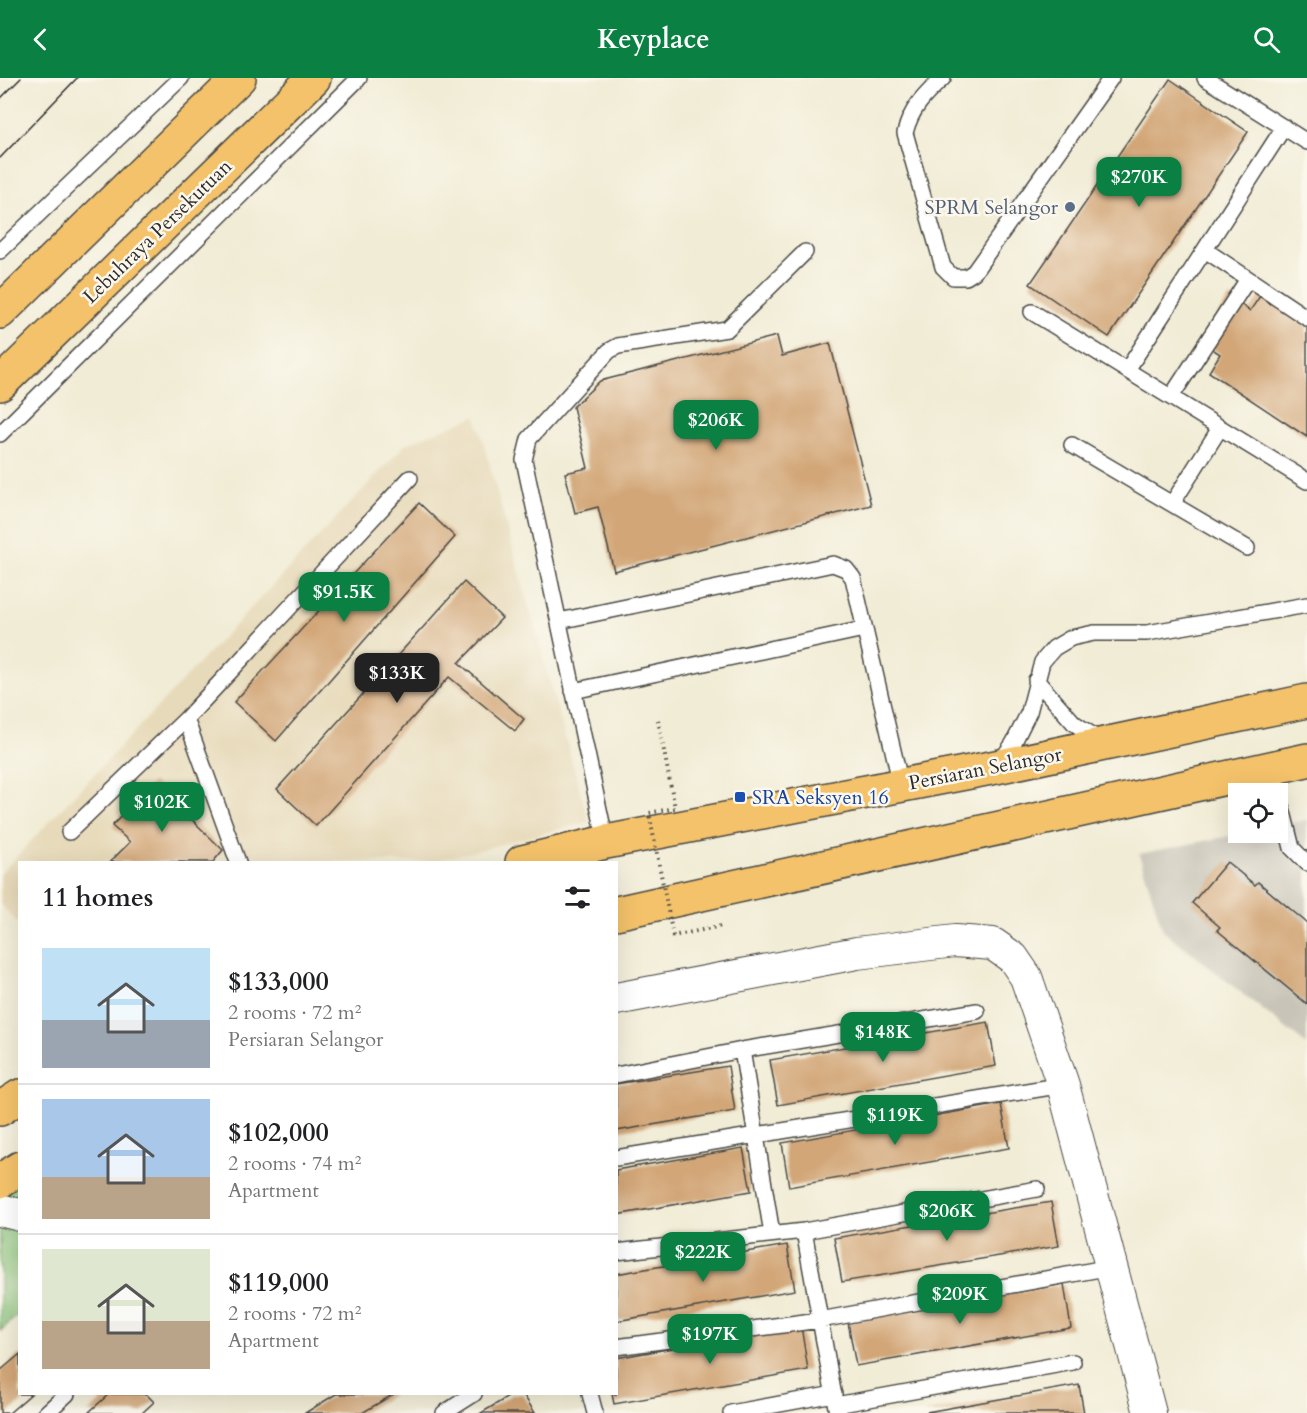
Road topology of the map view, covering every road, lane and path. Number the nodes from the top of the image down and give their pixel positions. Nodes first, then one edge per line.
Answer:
1 (181, 78) edge
2 (239, 78) edge
3 (314, 78) edge
4 (359, 78) edge
5 (943, 78) edge
6 (1111, 78) edge
7 (1205, 78) edge
8 (1284, 128) junction
9 (1307, 142) edge
10 (1205, 250) junction
11 (0, 251) edge
12 (805, 252) dead end
13 (1248, 279) junction
14 (0, 312) edge
15 (1032, 312) dead end
16 (1307, 318) edge
17 (1127, 370) junction
18 (0, 384) edge
19 (1172, 397) junction
20 (1220, 428) junction
21 (0, 434) edge
22 (1072, 445) dead end
23 (410, 478) dead end
24 (1307, 481) edge
25 (1173, 504) junction
26 (1247, 548) dead end
27 (1307, 605) edge
28 (559, 621) junction
29 (864, 629) junction
30 (1036, 680) junction
31 (573, 691) junction
32 (1307, 702) edge
33 (186, 719) junction
34 (658, 720) dead end
35 (1107, 744) junction
36 (1307, 760) edge
37 (996, 767) junction
38 (1272, 768) junction
39 (901, 785) junction
40 (69, 832) dead end
41 (606, 842) junction
42 (238, 861) edge
43 (526, 861) edge
44 (1307, 863) edge
45 (618, 913) edge
46 (721, 926) dead end
47 (618, 999) edge
48 (977, 1011) dead end
49 (742, 1050) junction
50 (618, 1075) edge
51 (1063, 1085) junction
52 (18, 1097) edge
53 (0, 1109) edge
54 (757, 1136) junction
55 (618, 1158) edge
56 (18, 1169) edge
57 (0, 1181) edge
58 (1037, 1189) dead end
59 (0, 1210) edge
60 (18, 1214) edge
61 (804, 1231) junction
62 (772, 1234) junction
63 (618, 1252) edge
64 (1111, 1267) junction
65 (820, 1320) junction
66 (618, 1347) edge
67 (1072, 1362) dead end
68 (66, 1395) edge
69 (472, 1395) edge
70 (590, 1395) edge
71 (836, 1404) edge
72 (46, 1413) edge
73 (444, 1413) edge
74 (595, 1413) edge
75 (731, 1413) edge
76 (1150, 1413) edge

1 - 11 lane
2 - 14 main road
3 - 18 main road, Lebuhraya Persekutuan
4 - 21 lane
5 - 6 lane
7 - 8 lane
8 - 9 lane
8 - 10 lane
10 - 13 lane
10 - 17 lane
12 - 28 lane
13 - 16 lane
13 - 19 lane
15 - 17 lane
17 - 19 lane
19 - 20 lane
20 - 24 lane
20 - 25 lane
22 - 25 lane
23 - 33 lane
25 - 26 lane
27 - 30 lane
28 - 29 lane
28 - 31 lane
29 - 31 lane
29 - 39 lane
30 - 35 lane
30 - 37 lane
31 - 41 lane
32 - 35 main road, Persiaran Selangor
33 - 40 lane
33 - 42 lane
34 - 46 path, bridge
35 - 37 main road, Persiaran Selangor
36 - 38 main road
37 - 39 main road, Persiaran Selangor
38 - 44 lane
38 - 45 main road
39 - 41 main road, Persiaran Selangor
41 - 43 main road, Persiaran Selangor
47 - 51 street
48 - 49 lane
49 - 50 lane
49 - 54 lane
51 - 54 lane
51 - 64 street
52 - 53 main road
54 - 55 lane
54 - 62 lane
56 - 57 main road
58 - 61 lane
59 - 60 street
61 - 62 lane
61 - 65 lane
62 - 63 lane
64 - 65 lane
64 - 76 street
65 - 66 lane
65 - 71 lane
67 - 71 lane
68 - 72 lane
69 - 73 lane
70 - 74 lane
71 - 75 lane

